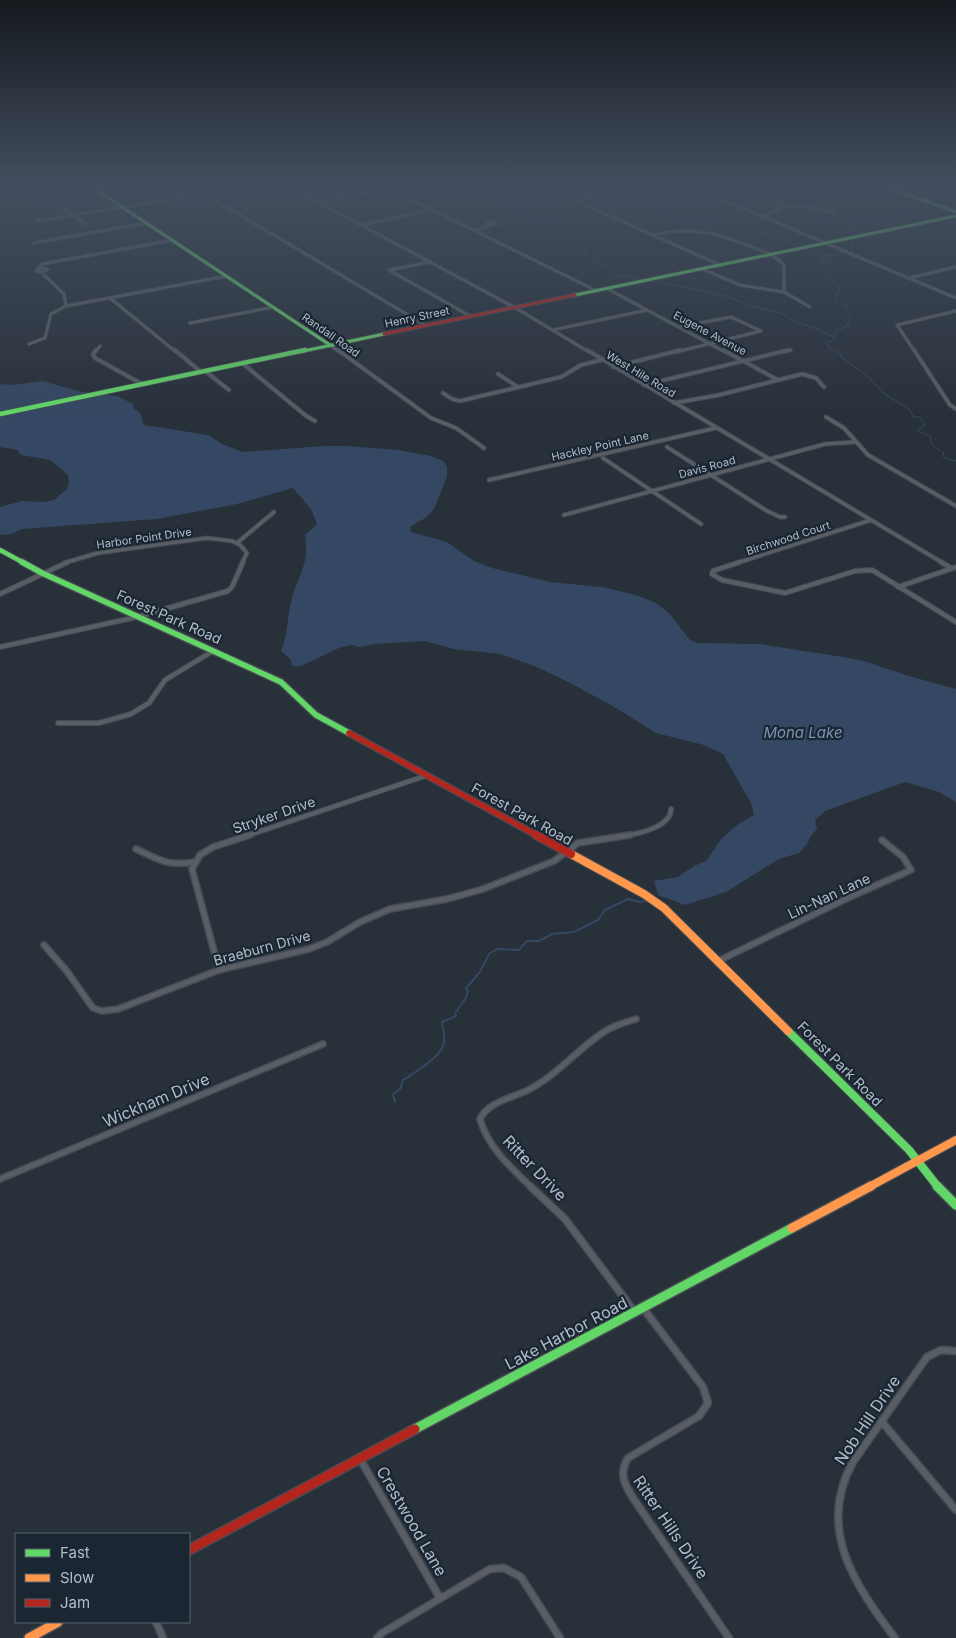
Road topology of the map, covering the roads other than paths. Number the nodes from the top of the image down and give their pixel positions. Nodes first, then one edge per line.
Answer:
1 (45, 263) edge
2 (208, 263) edge
3 (321, 263) edge
4 (423, 263) edge
5 (433, 263) edge
6 (541, 263) edge
7 (717, 263) edge
8 (727, 263) edge
9 (783, 263) edge
10 (873, 263) edge
11 (720, 265) junction
12 (956, 267) edge
13 (40, 268) dead end
14 (702, 268) junction
15 (44, 275) dead end
16 (227, 276) junction
17 (908, 278) junction
18 (606, 288) junction
19 (595, 290) junction
20 (784, 292) junction
21 (110, 298) junction
22 (956, 298) edge
23 (66, 306) junction
24 (810, 306) dead end
25 (274, 307) junction
26 (514, 307) junction
27 (648, 310) junction
28 (956, 311) edge
29 (470, 316) junction
30 (190, 323) dead end
31 (425, 325) junction
32 (679, 327) junction
33 (553, 330) junction
34 (29, 344) dead end
35 (711, 344) junction
36 (330, 345) junction
37 (100, 346) dead end
38 (791, 350) dead end
39 (601, 360) junction
40 (744, 362) junction
41 (242, 363) junction
42 (613, 367) junction
43 (203, 371) junction
44 (498, 374) dead end
45 (778, 380) junction
46 (142, 384) junction
47 (644, 385) junction
48 (518, 387) junction
49 (824, 387) dead end
50 (229, 390) dead end
51 (442, 393) dead end
52 (674, 403) junction
53 (956, 404) edge
54 (950, 405) junction
55 (956, 409) edge
56 (0, 414) edge
57 (826, 417) dead end
58 (316, 421) dead end
59 (716, 428) junction
60 (856, 442) junction
61 (667, 447) dead end
62 (484, 448) dead end
63 (603, 458) dead end
64 (768, 459) junction
65 (711, 475) junction
66 (489, 480) dead end
67 (652, 491) junction
68 (956, 506) edge
69 (274, 512) dead end
70 (564, 515) dead end
71 (785, 517) dead end
72 (871, 520) junction
73 (701, 524) dead end
74 (238, 543) junction
75 (0, 550) edge
76 (956, 566) edge
77 (951, 568) junction
78 (42, 573) junction
79 (898, 587) junction
80 (0, 594) edge
81 (137, 617) junction
82 (956, 622) edge
83 (0, 647) edge
84 (213, 651) junction
85 (58, 723) dead end
86 (425, 776) junction
87 (671, 809) dead end
88 (882, 840) dead end
89 (136, 849) dead end
90 (566, 852) junction
91 (195, 862) junction
92 (44, 945) dead end
93 (718, 962) junction
94 (219, 970) junction
95 (636, 1019) dead end
96 (323, 1044) dead end
97 (956, 1140) edge
98 (918, 1161) junction
99 (0, 1179) edge
100 (956, 1205) edge
101 (643, 1308) junction
102 (635, 1312) junction
103 (956, 1351) edge
104 (882, 1422) junction
105 (360, 1458) junction
106 (956, 1510) edge
107 (190, 1549) edge
108 (440, 1598) junction
109 (56, 1623) edge
110 (156, 1623) edge
111 (29, 1638) edge
112 (163, 1638) edge
113 (377, 1638) edge
114 (560, 1638) edge
115 (729, 1638) edge
116 (895, 1638) edge

1 - 13 street
2 - 16 street, Randall Road
3 - 31 street
4 - 29 street
5 - 26 street, West Hile Road
6 - 19 street
7 - 11 street
8 - 11 street, Henry Street
9 - 20 street
10 - 17 street
11 - 14 street, Henry Street
12 - 17 street
14 - 18 street, Henry Street
14 - 20 street
15 - 23 street
16 - 21 street
16 - 25 street, Randall Road
17 - 22 street
18 - 19 street, Henry Street
18 - 27 street, Eugene Avenue
19 - 26 street, Henry Street
20 - 24 street
21 - 23 street
21 - 43 street
23 - 34 street
25 - 30 street
25 - 36 street, Randall Road
26 - 29 street, Henry Street
26 - 33 street, West Hile Road
27 - 32 street, Eugene Avenue
27 - 33 street
28 - 54 street
29 - 31 street, Henry Street
31 - 36 street, Henry Street
32 - 35 street, Eugene Avenue
32 - 35 street
33 - 39 street, West Hile Road
35 - 40 street, Eugene Avenue
35 - 42 street
36 - 41 street, Henry Street
36 - 62 street, Randall Road
37 - 46 street
38 - 40 street
39 - 42 street, West Hile Road
39 - 48 street
40 - 45 street, Eugene Avenue
40 - 47 street
41 - 43 street, Henry Street
41 - 58 street
42 - 47 street, West Hile Road
43 - 46 street, Henry Street
43 - 50 street
44 - 48 street
45 - 49 street
45 - 52 street
46 - 56 street, Henry Street
47 - 52 street, West Hile Road
48 - 51 street
52 - 59 street, West Hile Road
53 - 54 street
54 - 55 street
57 - 60 street
59 - 64 street, West Hile Road
59 - 66 street, Hackley Point Lane
60 - 64 street, Davis Road
60 - 68 street
61 - 65 street
63 - 67 street
64 - 65 street, Davis Road
64 - 72 street, West Hile Road
65 - 67 street, Davis Road
65 - 71 street
67 - 70 street, Davis Road
67 - 73 street
69 - 74 street
72 - 77 street, West Hile Road
72 - 79 street, Birchwood Court
74 - 78 street, Harbor Point Drive
74 - 81 street
75 - 78 street, Forest Park Road
76 - 77 street
77 - 79 street
78 - 80 street, Harbor Point Drive
78 - 81 street, Forest Park Road
79 - 82 street
81 - 83 street
81 - 84 street, Forest Park Road
84 - 85 street
84 - 86 street, Forest Park Road
86 - 90 street, Forest Park Road
86 - 91 street, Stryker Drive
87 - 90 street, Braeburn Drive
88 - 93 street, Lin-Nan Lane
89 - 91 street
90 - 93 street, Forest Park Road
90 - 94 street, Braeburn Drive
91 - 94 street
92 - 94 street, Braeburn Drive
93 - 98 street, Forest Park Road
95 - 102 street, Ritter Drive
96 - 99 street, Wickham Drive
97 - 98 street, Lake Harbor Road
98 - 100 street, Forest Park Road
98 - 101 street, Lake Harbor Road
101 - 102 street, Lake Harbor Road
101 - 115 street, Ritter Hills Drive
102 - 105 street, Lake Harbor Road
103 - 104 street, Nob Hill Drive
104 - 106 street
104 - 116 street, Nob Hill Drive
105 - 107 street, Lake Harbor Road
105 - 108 street, Crestwood Lane
108 - 113 street, Crestwood Lane
108 - 114 street, Crestwood Lane
109 - 111 street
110 - 112 street

